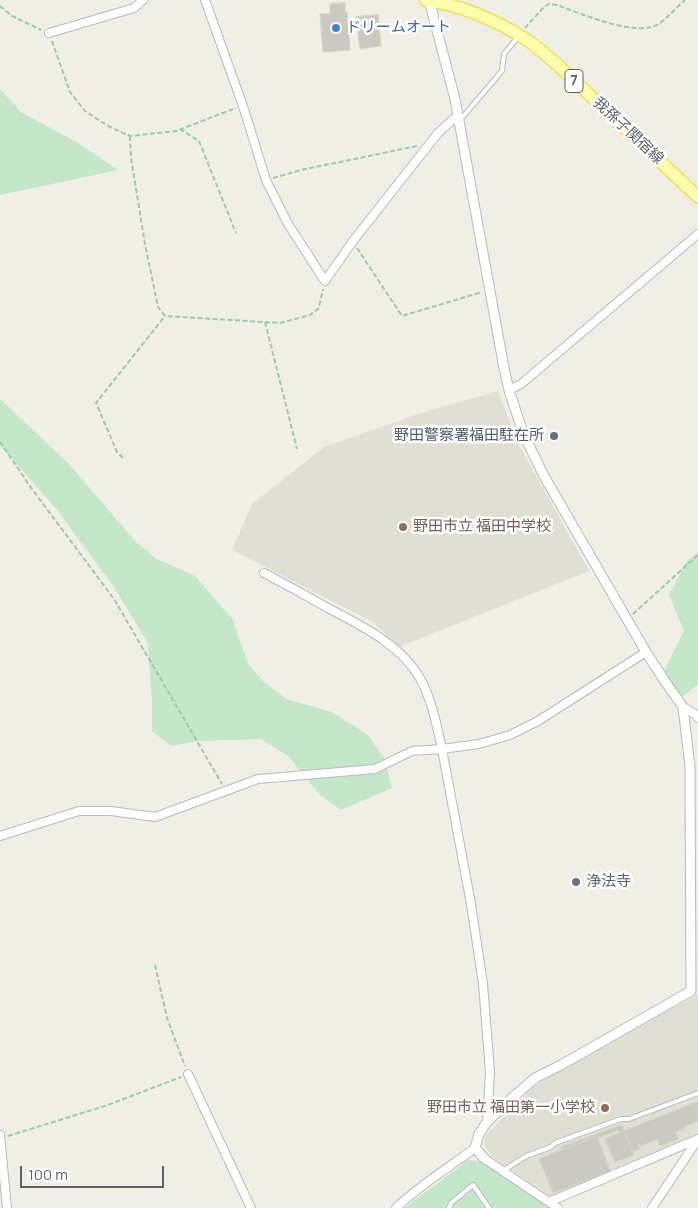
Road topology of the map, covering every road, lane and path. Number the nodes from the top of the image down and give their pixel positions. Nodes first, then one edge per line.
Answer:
1 (143, 0) edge
2 (205, 0) edge
3 (425, 0) edge
4 (429, 0) edge
5 (685, 0) edge
6 (0, 6) edge
7 (49, 33) junction
8 (519, 36) junction
9 (243, 106) junction
10 (458, 119) junction
11 (180, 129) junction
12 (130, 136) junction
13 (432, 142) junction
14 (266, 180) junction
15 (698, 197) edge
16 (236, 233) dead end
17 (698, 234) edge
18 (353, 241) junction
19 (325, 282) junction
20 (489, 290) junction
21 (164, 316) junction
22 (266, 322) junction
23 (509, 390) junction
24 (0, 442) edge
25 (297, 449) dead end
26 (123, 458) dead end
27 (698, 555) edge
28 (264, 573) dead end
29 (628, 620) junction
30 (646, 652) junction
31 (683, 706) junction
32 (698, 718) edge
33 (442, 749) junction
34 (226, 790) junction
35 (0, 836) edge
36 (155, 965) dead end
37 (188, 1074) junction
38 (698, 1093) edge
39 (487, 1122) junction
40 (0, 1137) edge
41 (698, 1139) edge
42 (475, 1148) junction
43 (485, 1160) joint
44 (503, 1171) junction
45 (549, 1202) junction
46 (7, 1208) edge
47 (251, 1208) edge
48 (396, 1208) edge
49 (449, 1208) edge
50 (490, 1208) edge
51 (558, 1208) edge
52 (652, 1208) edge

1 - 7 street
2 - 9 street
3 - 4 main road, 我孫子関宿線 / 7
4 - 8 main road, 我孫子関宿線 / 7
4 - 10 street
5 - 8 path
6 - 7 path
7 - 12 path
8 - 10 lane
8 - 15 main road, 我孫子関宿線 / 7
9 - 11 path
9 - 14 street
10 - 13 street
10 - 20 street
11 - 12 path
11 - 16 path
12 - 21 path
13 - 14 path
13 - 18 street
14 - 19 street
17 - 23 street
18 - 19 street
18 - 20 path
19 - 22 path
20 - 23 street
21 - 22 path
21 - 26 path
22 - 25 path
23 - 29 street
24 - 34 path
27 - 29 path
28 - 33 street
29 - 30 street
30 - 31 street
30 - 33 street
31 - 32 street
31 - 39 street
33 - 34 street
33 - 39 street
34 - 35 street
36 - 37 path
37 - 40 path
37 - 47 street
38 - 44 lane
39 - 42 street
40 - 46 street
41 - 45 street
41 - 52 street
42 - 43 street
42 - 48 street
43 - 44 street
44 - 45 street
45 - 51 street
49 - 50 lane

